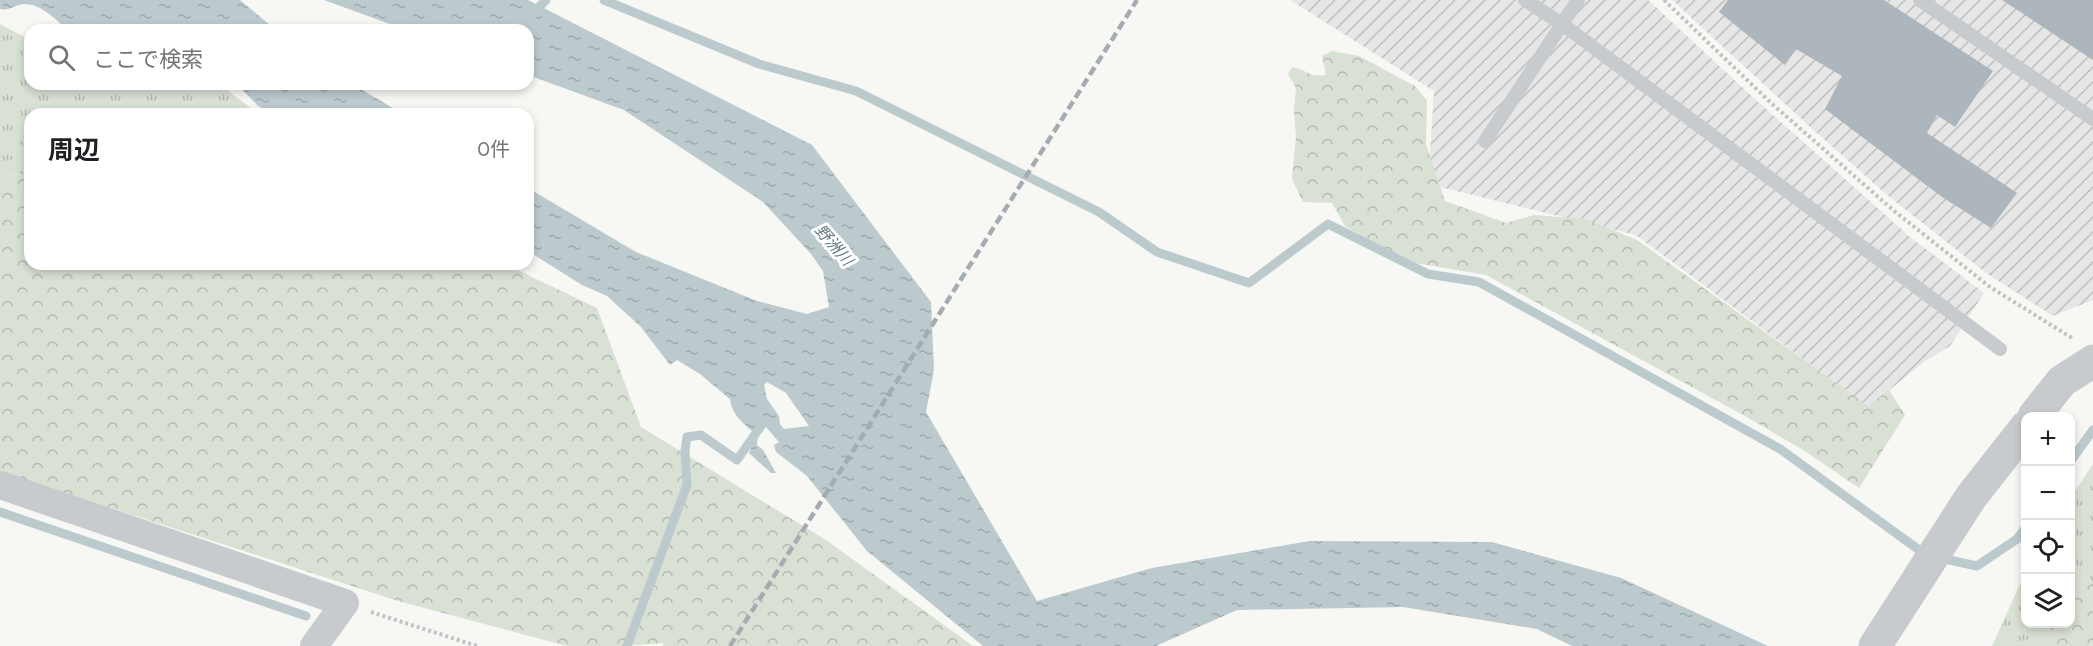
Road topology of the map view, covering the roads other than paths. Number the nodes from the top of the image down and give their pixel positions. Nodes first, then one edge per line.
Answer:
1 (1525, 0) edge
2 (1578, 0) edge
3 (1920, 0) edge
4 (1562, 24) junction
5 (2093, 119) edge
6 (1485, 141) dead end
7 (2000, 349) dead end
8 (2086, 352) edge
9 (2038, 412) edge
10 (2021, 432) edge
11 (0, 485) edge
12 (314, 646) edge
13 (1875, 646) edge

1 - 4 lane
2 - 4 lane
3 - 5 lane
4 - 6 lane
4 - 7 lane
8 - 9 street
10 - 13 street
11 - 12 street

